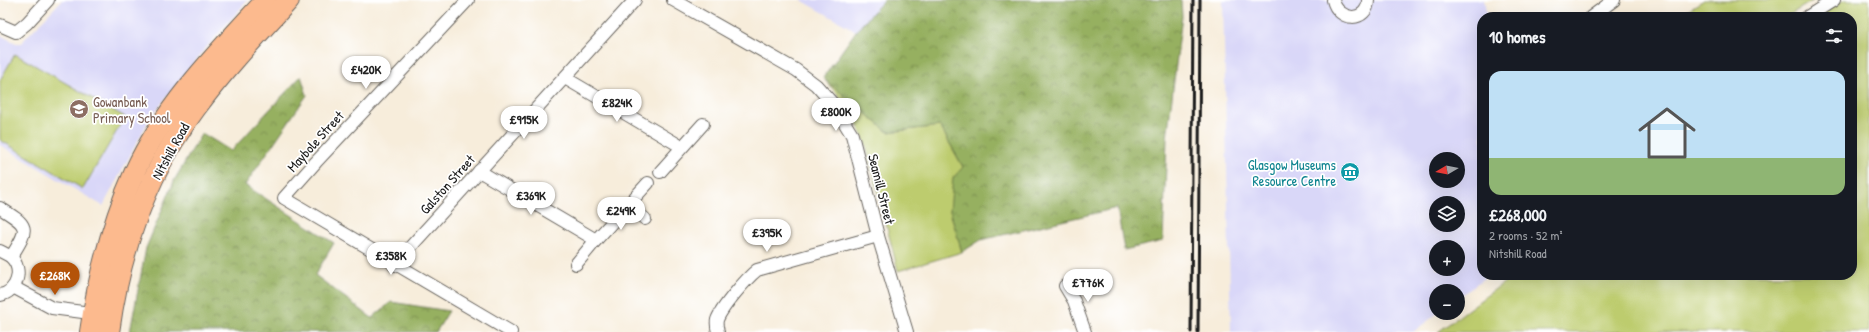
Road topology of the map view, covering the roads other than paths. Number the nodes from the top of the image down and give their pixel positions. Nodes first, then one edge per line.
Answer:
1 (48, 0) edge
2 (266, 0) edge
3 (289, 0) edge
4 (468, 0) edge
5 (635, 0) edge
6 (673, 0) edge
7 (1332, 0) edge
8 (1368, 0) edge
9 (1834, 0) edge
10 (1610, 1) edge
11 (1597, 12) edge
12 (1815, 12) edge
13 (0, 25) edge
14 (565, 78) junction
15 (703, 124) dead end
16 (682, 147) junction
17 (479, 171) junction
18 (660, 172) dead end
19 (648, 183) dead end
20 (629, 204) junction
21 (0, 208) edge
22 (645, 219) dead end
23 (878, 236) junction
24 (596, 240) junction
25 (5, 254) edge
26 (394, 264) junction
27 (576, 264) dead end
28 (1065, 286) dead end
29 (14, 287) junction
30 (0, 295) edge
31 (101, 323) edge
32 (511, 332) edge
33 (718, 332) edge
34 (907, 332) edge
35 (1085, 332) edge

1 - 13 street
2 - 31 main road, Nitshill Road
3 - 31 main road, Nitshill Road
4 - 26 street, Maybole Street
5 - 14 street, Galston Street
6 - 23 street, Seamill Street
7 - 8 street
9 - 12 street
10 - 11 street
14 - 16 street
14 - 17 street, Galston Street
15 - 16 street
16 - 18 street
17 - 24 street
17 - 26 street, Galston Street
19 - 20 street
20 - 22 street
20 - 24 street
21 - 25 street
23 - 33 street
23 - 34 street, Seamill Street
24 - 27 street
25 - 29 street
26 - 32 street
28 - 35 street
29 - 30 street
29 - 31 street

